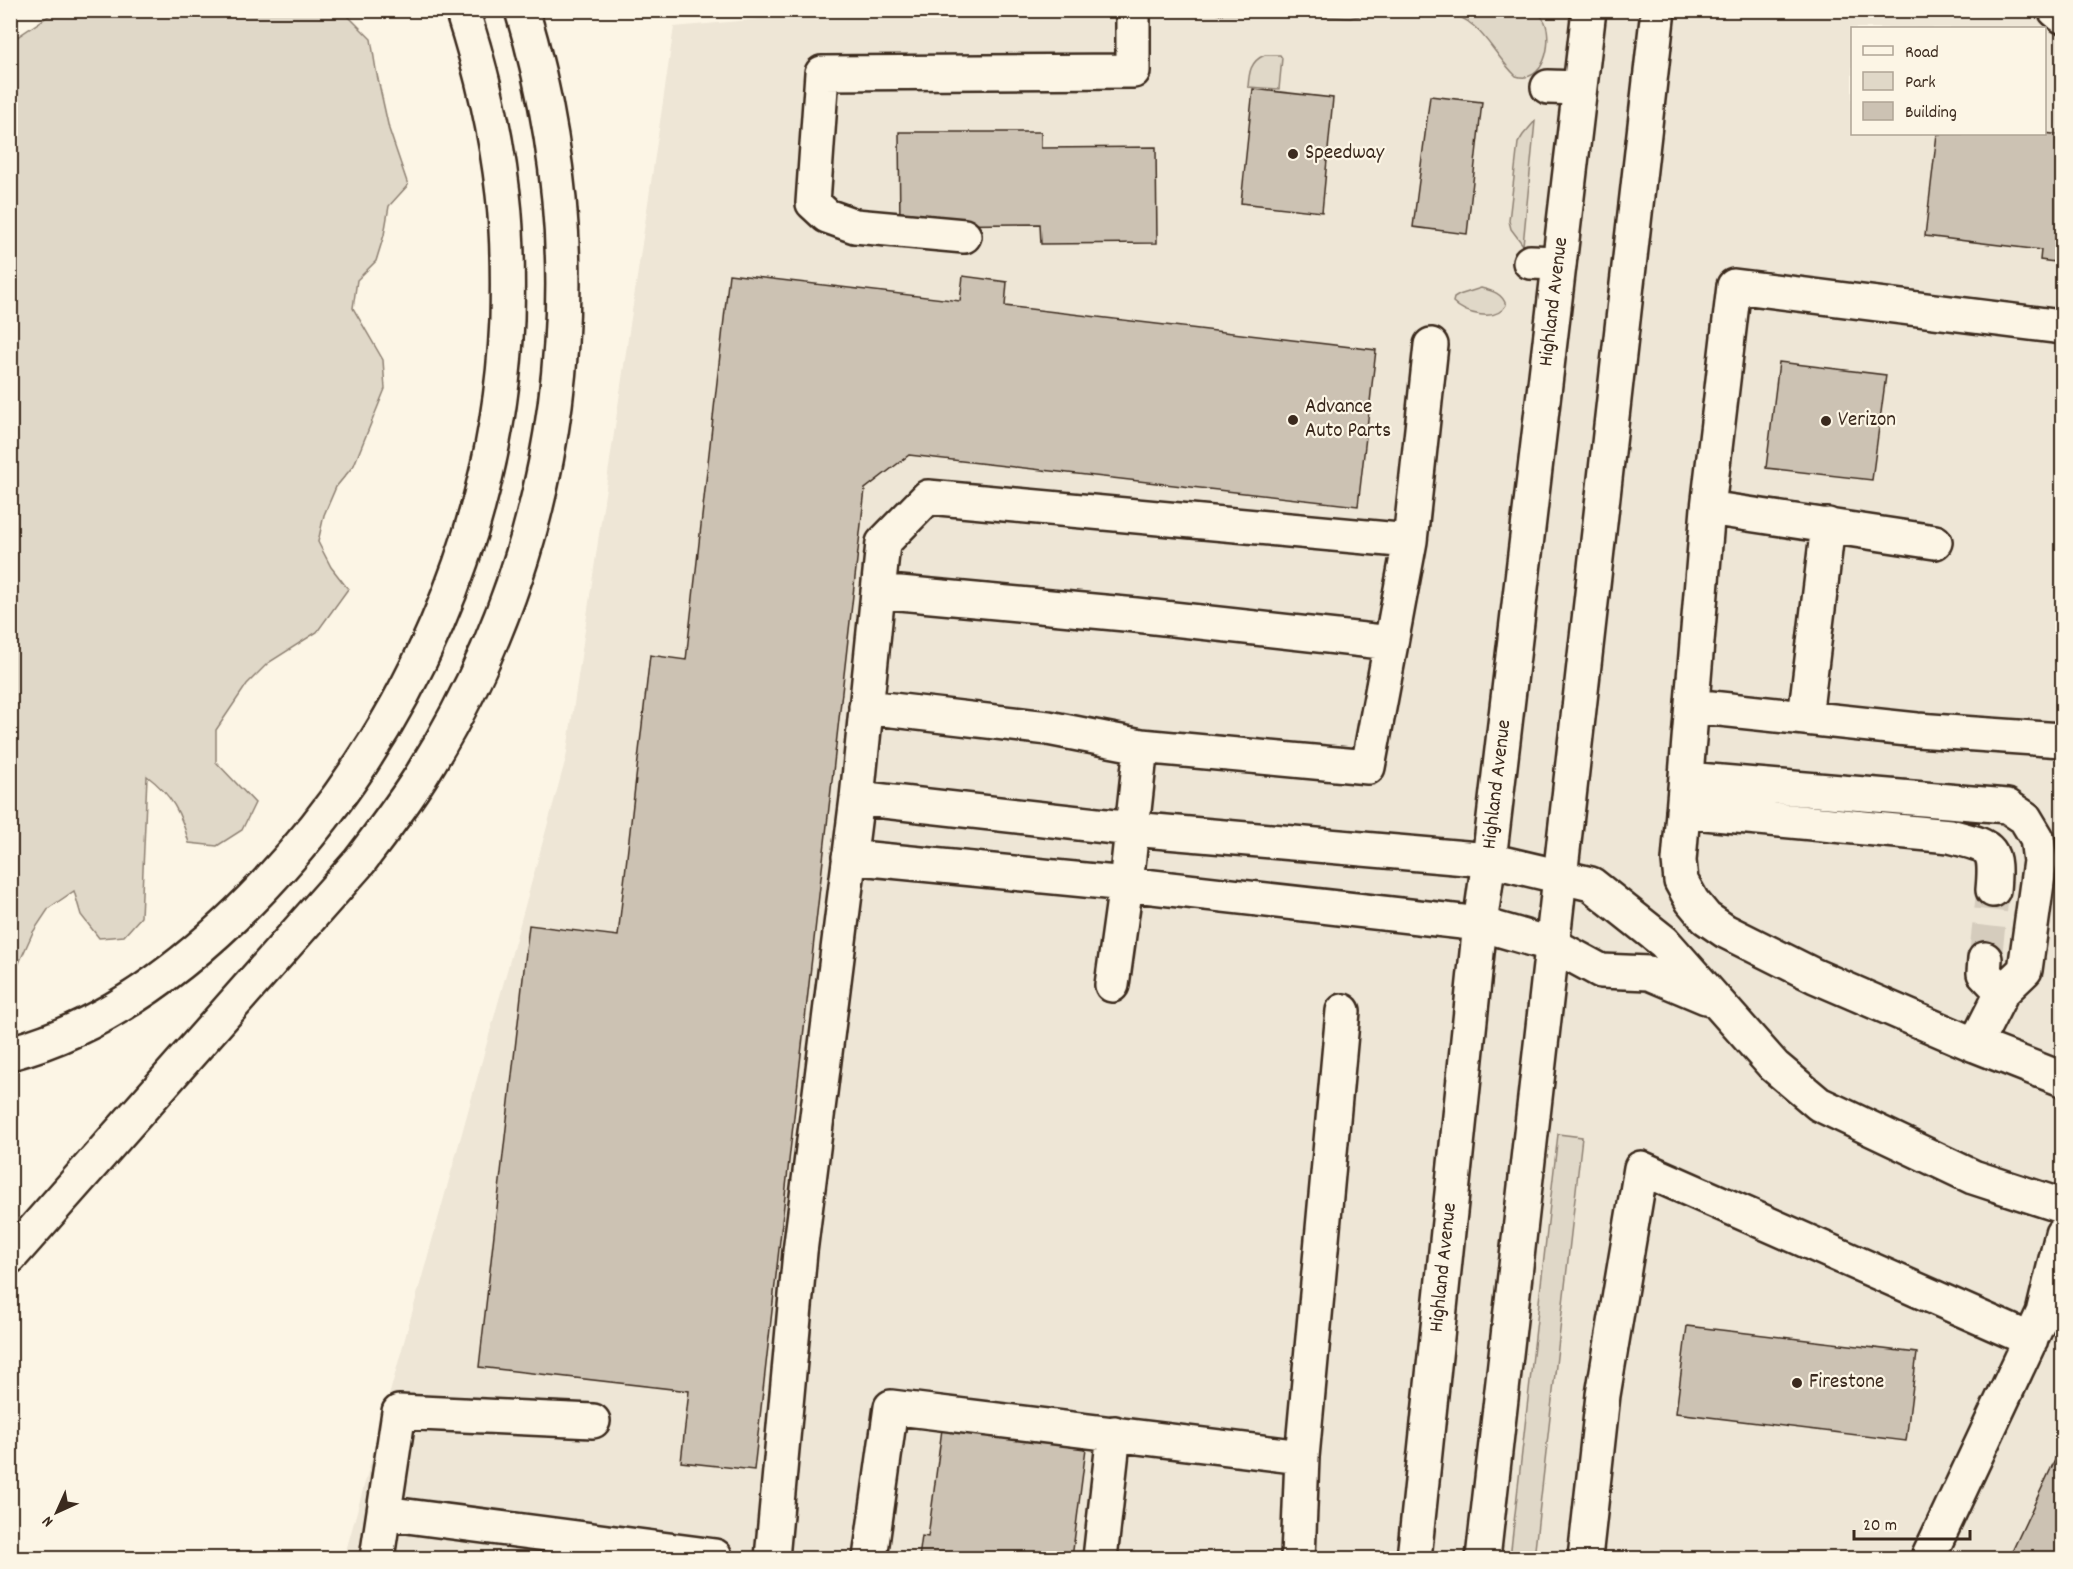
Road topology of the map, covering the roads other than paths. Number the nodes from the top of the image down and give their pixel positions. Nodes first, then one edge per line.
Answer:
1 (462, 10) edge
2 (522, 10) edge
3 (1133, 10) edge
4 (1589, 10) edge
5 (1658, 10) edge
6 (2055, 10) edge
7 (2062, 16) edge
8 (964, 236) dead end
9 (2062, 327) edge
10 (1431, 345) dead end
11 (1708, 508) junction
12 (1828, 525) junction
13 (1410, 541) junction
14 (1935, 542) dead end
15 (878, 591) junction
16 (1391, 643) junction
17 (1692, 706) junction
18 (866, 707) junction
19 (1805, 718) junction
20 (2062, 740) edge
21 (1141, 746) junction
22 (1686, 779) junction
23 (857, 798) junction
24 (1683, 811) junction
25 (1132, 829) junction
26 (849, 857) junction
27 (1490, 860) junction
28 (1560, 876) junction
29 (1126, 884) junction
30 (1993, 890) tunnel mouth
31 (1479, 924) junction
32 (1553, 945) junction
33 (1985, 959) tunnel mouth
34 (1112, 985) dead end
35 (2002, 992) junction
36 (1713, 1000) junction
37 (1343, 1011) dead end
38 (1975, 1045) junction
39 (10, 1053) edge
40 (2062, 1079) edge
41 (2062, 1206) edge
42 (2062, 1234) edge
43 (10, 1257) edge
44 (2046, 1325) edge
45 (593, 1421) dead end
46 (1114, 1433) junction
47 (1302, 1457) junction
48 (384, 1513) junction
49 (377, 1558) edge
50 (715, 1558) edge
51 (772, 1558) edge
52 (870, 1558) edge
53 (1100, 1558) edge
54 (1298, 1558) edge
55 (1414, 1558) edge
56 (1483, 1558) edge
57 (1585, 1558) edge
58 (1928, 1558) edge

1 - 39 main road
2 - 43 main road
3 - 8 main road
4 - 27 main road, Highland Avenue
5 - 28 main road
6 - 7 main road
9 - 11 main road
10 - 13 main road
11 - 12 main road
11 - 17 main road
12 - 14 main road
12 - 19 main road
13 - 15 main road
13 - 16 main road
15 - 16 main road
15 - 18 main road
16 - 21 main road
17 - 19 main road
17 - 22 main road
18 - 21 main road
18 - 23 main road
19 - 20 main road
21 - 25 main road
22 - 24 main road
22 - 35 main road
23 - 25 main road
23 - 26 main road
24 - 30 main road
24 - 38 main road
25 - 27 main road
25 - 29 main road
26 - 29 main road
26 - 51 main road
27 - 28 main road
27 - 31 main road, Highland Avenue
28 - 32 main road
28 - 36 main road
29 - 31 main road
29 - 34 main road
31 - 32 main road
31 - 55 main road, Highland Avenue
32 - 36 main road
32 - 56 main road
33 - 35 main road
35 - 38 main road
36 - 41 main road
37 - 47 main road
38 - 40 main road
42 - 44 main road
44 - 57 main road
44 - 58 main road
45 - 48 main road
46 - 47 main road
46 - 52 main road
46 - 53 main road
47 - 54 main road
48 - 49 main road
48 - 50 main road

